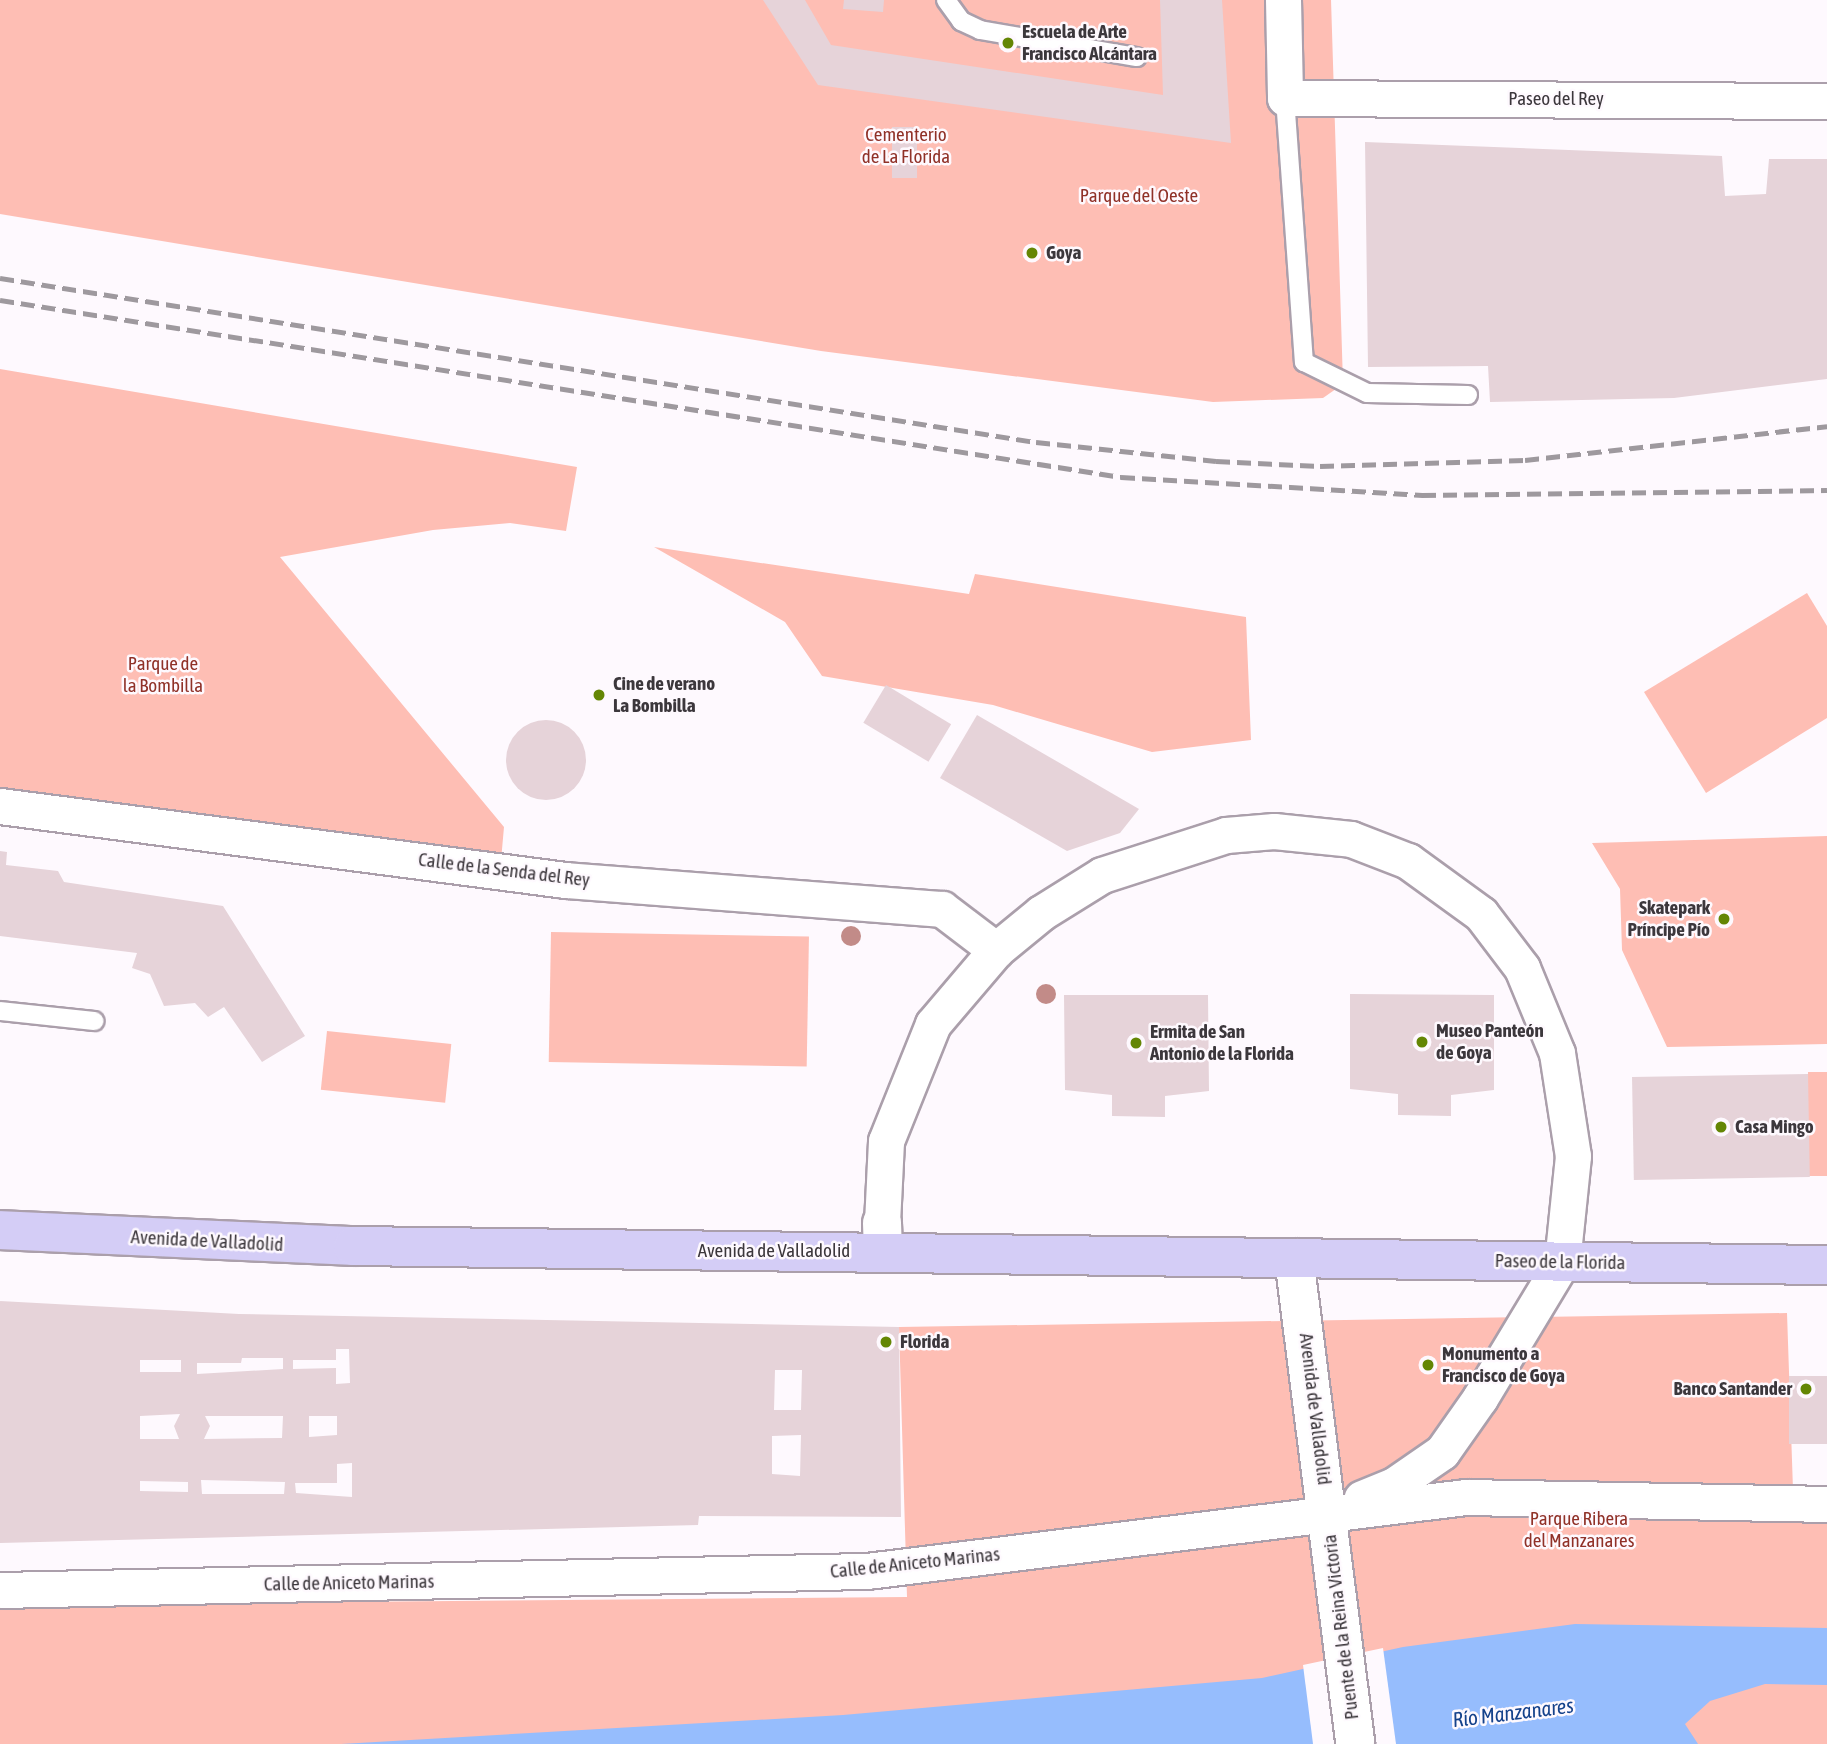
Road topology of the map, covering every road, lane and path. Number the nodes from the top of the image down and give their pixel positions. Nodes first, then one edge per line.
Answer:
1 (946, 0) edge
2 (1283, 0) edge
3 (1137, 57) dead end
4 (1284, 98) junction
5 (1827, 101) edge
6 (1468, 395) dead end
7 (0, 806) edge
8 (996, 950) junction
9 (0, 1011) edge
10 (94, 1021) dead end
11 (0, 1230) edge
12 (883, 1237) junction
13 (1294, 1258) junction
14 (1562, 1262) junction
15 (1827, 1265) edge
16 (1442, 1452) junction
17 (1465, 1497) junction
18 (1827, 1504) edge
19 (1328, 1510) junction
20 (0, 1590) edge
21 (1355, 1744) edge

1 - 3 lane
2 - 4 street
4 - 5 street, Paseo del Rey
4 - 6 lane
7 - 8 street, Calle de la Senda del Rey
8 - 12 street
8 - 14 street
9 - 10 lane
11 - 12 main road, Avenida de Valladolid
12 - 13 main road, Avenida de Valladolid
13 - 14 main road, Paseo de la Florida
13 - 19 street, Avenida de Valladolid
14 - 15 main road, Paseo de la Florida
14 - 16 street
16 - 17 street
16 - 19 street
17 - 18 street, Calle de Aniceto Marinas
17 - 19 street, Calle de Aniceto Marinas
19 - 20 street, Calle de Aniceto Marinas
19 - 21 street, Puente de la Reina Victoria

